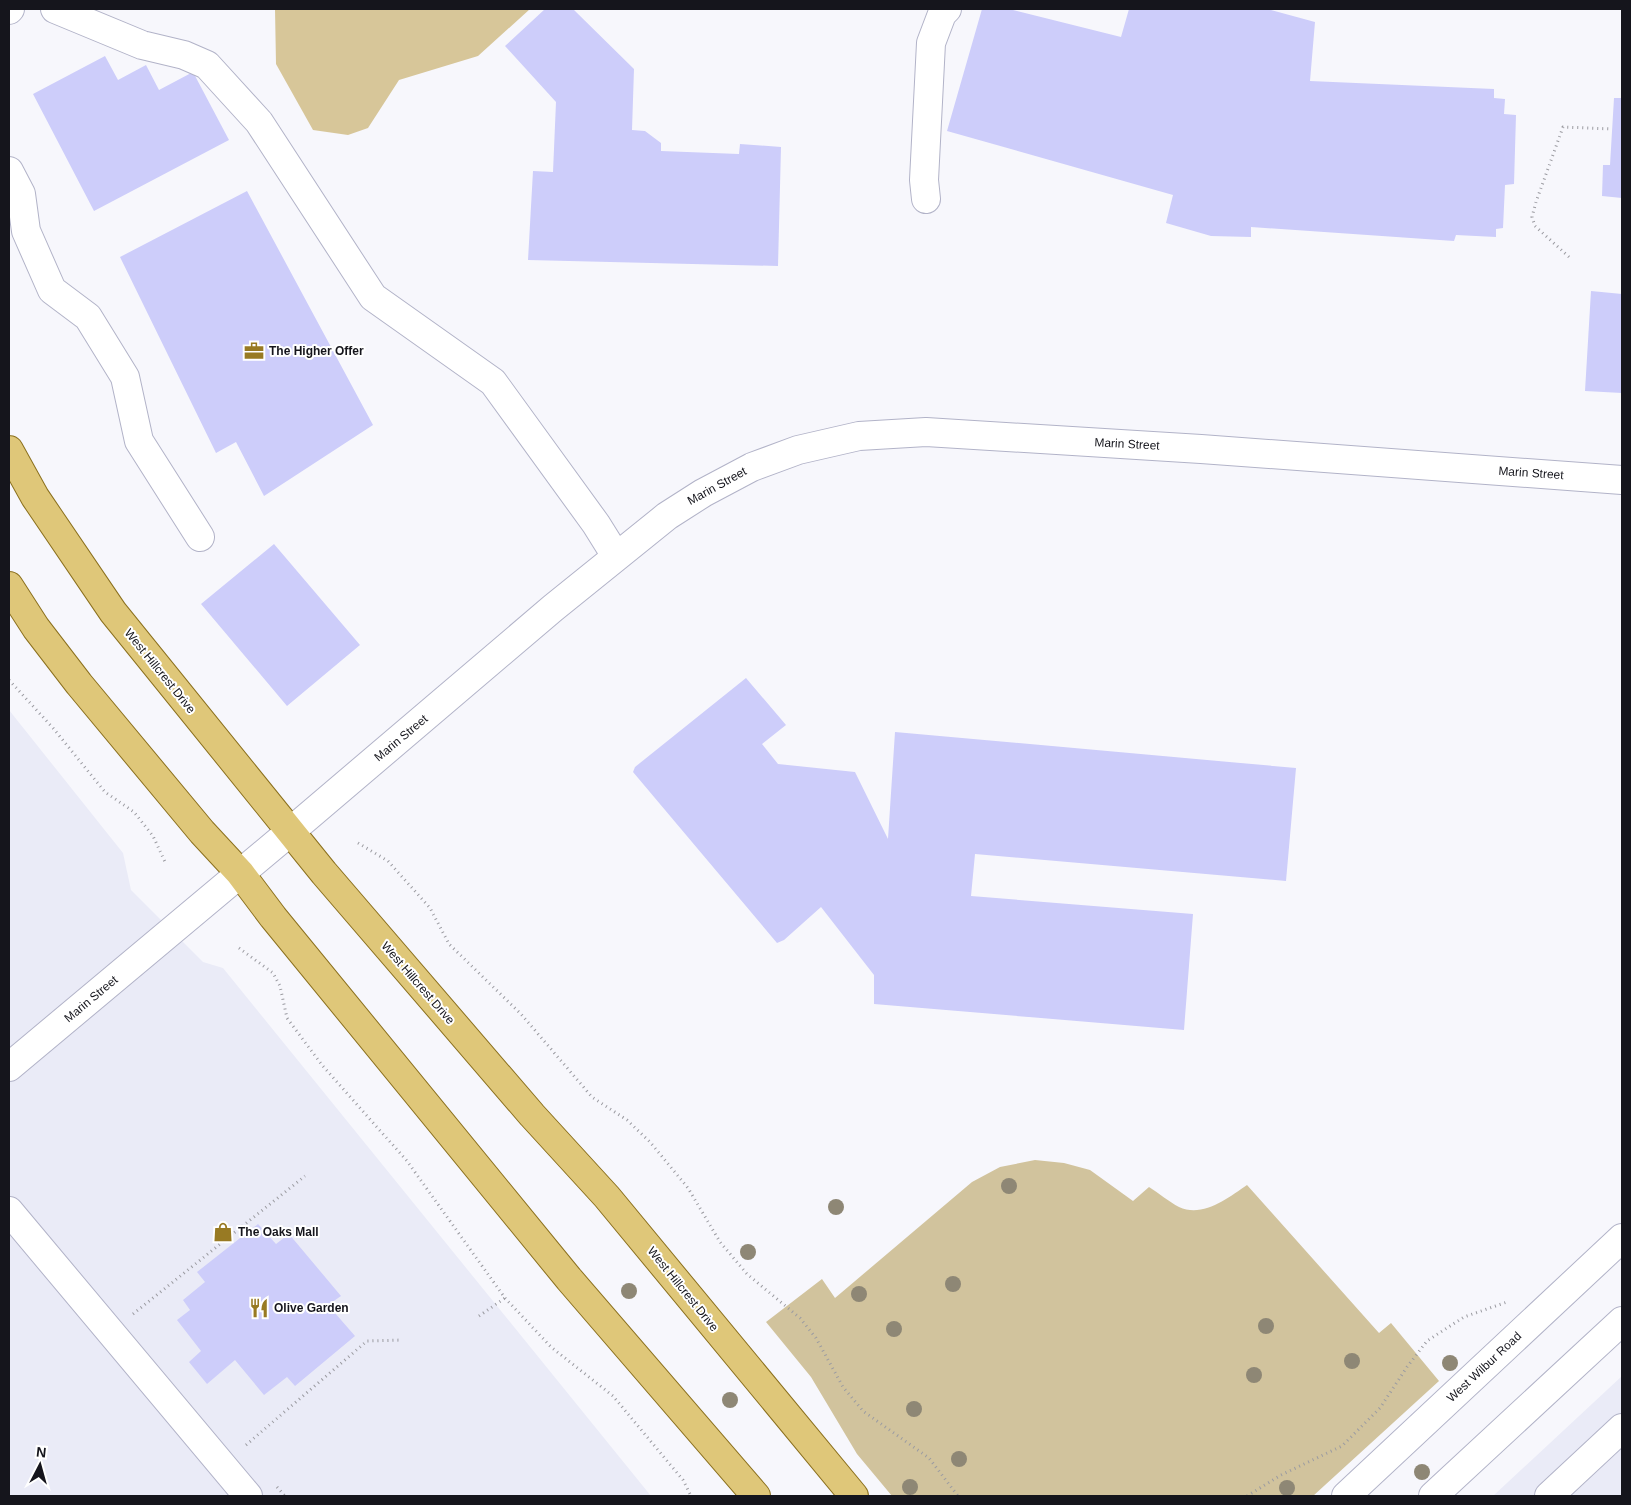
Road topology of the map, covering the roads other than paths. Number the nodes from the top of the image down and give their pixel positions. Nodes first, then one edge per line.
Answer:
1 (55, 9) edge
2 (947, 9) edge
3 (9, 171) edge
4 (926, 200) dead end
5 (9, 450) edge
6 (1622, 480) edge
7 (200, 537) dead end
8 (616, 556) junction
9 (9, 586) edge
10 (291, 831) junction
11 (240, 873) junction
12 (9, 1067) edge
13 (9, 1210) edge
14 (1622, 1238) edge
15 (1622, 1321) edge
16 (1622, 1428) edge
17 (248, 1496) edge
18 (756, 1496) edge
19 (854, 1496) edge
20 (1346, 1496) edge
21 (1433, 1496) edge
22 (1549, 1496) edge

1 - 8 street
2 - 4 street
3 - 7 street
5 - 10 main road, West Hillcrest Drive
6 - 8 street, Marin Street
8 - 10 street, Marin Street
9 - 11 main road
10 - 11 street, Marin Street
10 - 19 main road, West Hillcrest Drive
11 - 12 street, Marin Street
11 - 18 main road
13 - 17 street
14 - 20 street, West Wilbur Road
15 - 21 street
16 - 22 street

